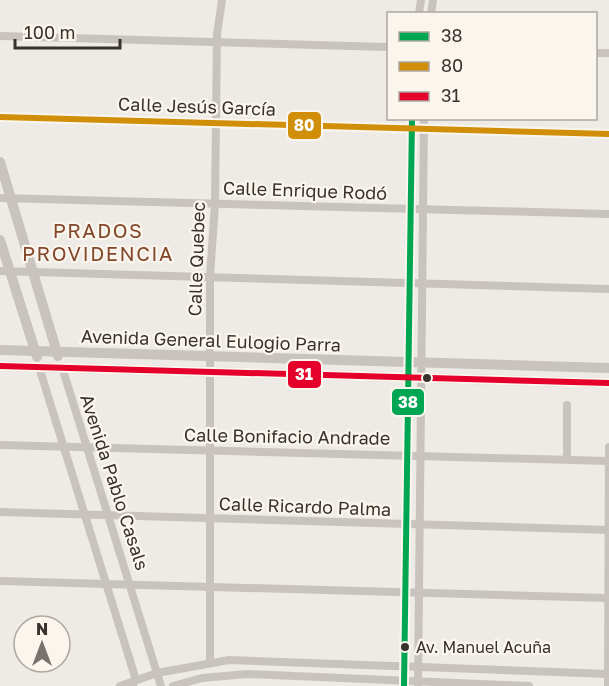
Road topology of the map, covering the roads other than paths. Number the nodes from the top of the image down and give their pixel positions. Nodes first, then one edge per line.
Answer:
1 (222, 0) edge
2 (0, 36) edge
3 (216, 43) junction
4 (387, 47) edge
5 (0, 117) edge
6 (412, 120) edge
7 (424, 120) edge
8 (216, 123) junction
9 (412, 129) junction
10 (424, 129) junction
11 (609, 134) edge
12 (0, 162) edge
13 (5, 198) edge
14 (215, 204) junction
15 (411, 210) junction
16 (423, 210) junction
17 (609, 214) edge
18 (0, 240) edge
19 (5, 271) edge
20 (33, 272) junction
21 (210, 277) junction
22 (410, 283) junction
23 (422, 284) junction
24 (609, 289) edge
25 (0, 350) edge
26 (35, 351) junction
27 (57, 352) junction
28 (210, 356) junction
29 (409, 362) junction
30 (421, 362) junction
31 (0, 366) edge
32 (39, 367) junction
33 (62, 367) junction
34 (609, 368) edge
35 (210, 371) junction
36 (408, 378) junction
37 (421, 378) junction
38 (609, 384) edge
39 (567, 405) dead end
40 (0, 445) edge
41 (64, 447) junction
42 (87, 447) junction
43 (609, 447) edge
44 (212, 450) junction
45 (407, 455) junction
46 (420, 456) junction
47 (567, 459) junction
48 (609, 461) edge
49 (0, 512) edge
50 (83, 515) junction
51 (111, 518) junction
52 (212, 520) junction
53 (406, 526) junction
54 (420, 526) junction
55 (609, 530) edge
56 (0, 581) edge
57 (105, 584) junction
58 (130, 585) junction
59 (211, 587) junction
60 (405, 592) junction
61 (418, 593) junction
62 (609, 598) edge
63 (210, 663) junction
64 (404, 667) junction
65 (418, 667) junction
66 (157, 674) junction
67 (609, 674) edge
68 (134, 683) edge
69 (404, 683) edge
70 (418, 684) edge
71 (120, 686) edge
72 (161, 686) edge
73 (173, 686) edge
74 (529, 686) edge
75 (608, 686) edge

1 - 3 street, Calle Quebec
2 - 3 street
3 - 4 street
3 - 8 street, Calle Quebec
5 - 8 street, Calle Jesús García
6 - 9 street
7 - 10 street
8 - 9 street, Calle Jesús García
8 - 14 street, Calle Quebec
9 - 10 street, Calle Jesús García
9 - 15 street
10 - 11 street, Calle Jesús García
10 - 16 street
12 - 13 street, Avenida Pablo Casals
13 - 14 street, Calle Enrique Rodó
13 - 20 street, Avenida Pablo Casals
14 - 15 street, Calle Enrique Rodó
14 - 21 street, Calle Quebec
15 - 16 street, Calle Enrique Rodó
15 - 22 street
16 - 17 street, Calle Enrique Rodó
16 - 23 street
18 - 19 street, Avenida Pablo Casals
19 - 20 street
19 - 26 street, Avenida Pablo Casals
20 - 21 street
20 - 27 street, Avenida Pablo Casals
21 - 22 street
21 - 28 street, Calle Quebec
22 - 23 street
22 - 29 street
23 - 24 street
23 - 30 street
25 - 26 street, Avenida General Eulogio Parra
26 - 27 street, Avenida General Eulogio Parra
26 - 32 street, Avenida Pablo Casals
27 - 28 street, Avenida General Eulogio Parra
27 - 33 street, Avenida Pablo Casals
28 - 29 street, Avenida General Eulogio Parra
28 - 35 street, Calle Quebec
29 - 30 street, Avenida General Eulogio Parra
29 - 36 street
30 - 34 street, Avenida General Eulogio Parra
30 - 37 street
31 - 32 street, Avenida General Eulogio Parra
32 - 33 street, Avenida General Eulogio Parra
32 - 41 street, Avenida Pablo Casals
33 - 35 street, Avenida General Eulogio Parra
33 - 42 street, Avenida Pablo Casals
35 - 36 street, Avenida General Eulogio Parra
35 - 44 street, Calle Quebec
36 - 37 street, Avenida General Eulogio Parra
36 - 45 street
37 - 38 street, Avenida General Eulogio Parra
37 - 46 street
39 - 47 street
40 - 41 street, Calle Bonifacio Andrade
41 - 42 street, Calle Bonifacio Andrade
41 - 50 street, Avenida Pablo Casals
42 - 44 street, Calle Bonifacio Andrade
42 - 51 street, Avenida Pablo Casals
43 - 48 street
44 - 45 street, Calle Bonifacio Andrade
44 - 52 street, Calle Quebec
45 - 46 street, Calle Bonifacio Andrade
45 - 53 street
46 - 47 street, Calle Bonifacio Andrade
46 - 54 street
47 - 48 street, Calle Bonifacio Andrade
48 - 55 street
49 - 50 street, Calle Ricardo Palma
50 - 51 street, Calle Ricardo Palma
50 - 57 street, Avenida Pablo Casals
51 - 52 street, Calle Ricardo Palma
51 - 58 street, Avenida Pablo Casals
52 - 53 street, Calle Ricardo Palma
52 - 59 street, Calle Quebec
53 - 54 street, Calle Ricardo Palma
53 - 60 street
54 - 55 street, Calle Ricardo Palma
54 - 61 street
55 - 62 street
56 - 57 street
57 - 58 street
57 - 68 street, Avenida Pablo Casals
58 - 59 street
58 - 66 street, Avenida Pablo Casals
59 - 60 street
59 - 63 street, Calle Quebec
60 - 61 street
60 - 64 street
61 - 62 street
61 - 65 street
62 - 67 street
63 - 64 street
63 - 66 street
64 - 65 street
64 - 69 street
65 - 67 street
65 - 70 street
66 - 68 street
66 - 72 street, Avenida Pablo Casals
67 - 75 street
68 - 71 street
69 - 70 street
69 - 73 street
70 - 74 street

